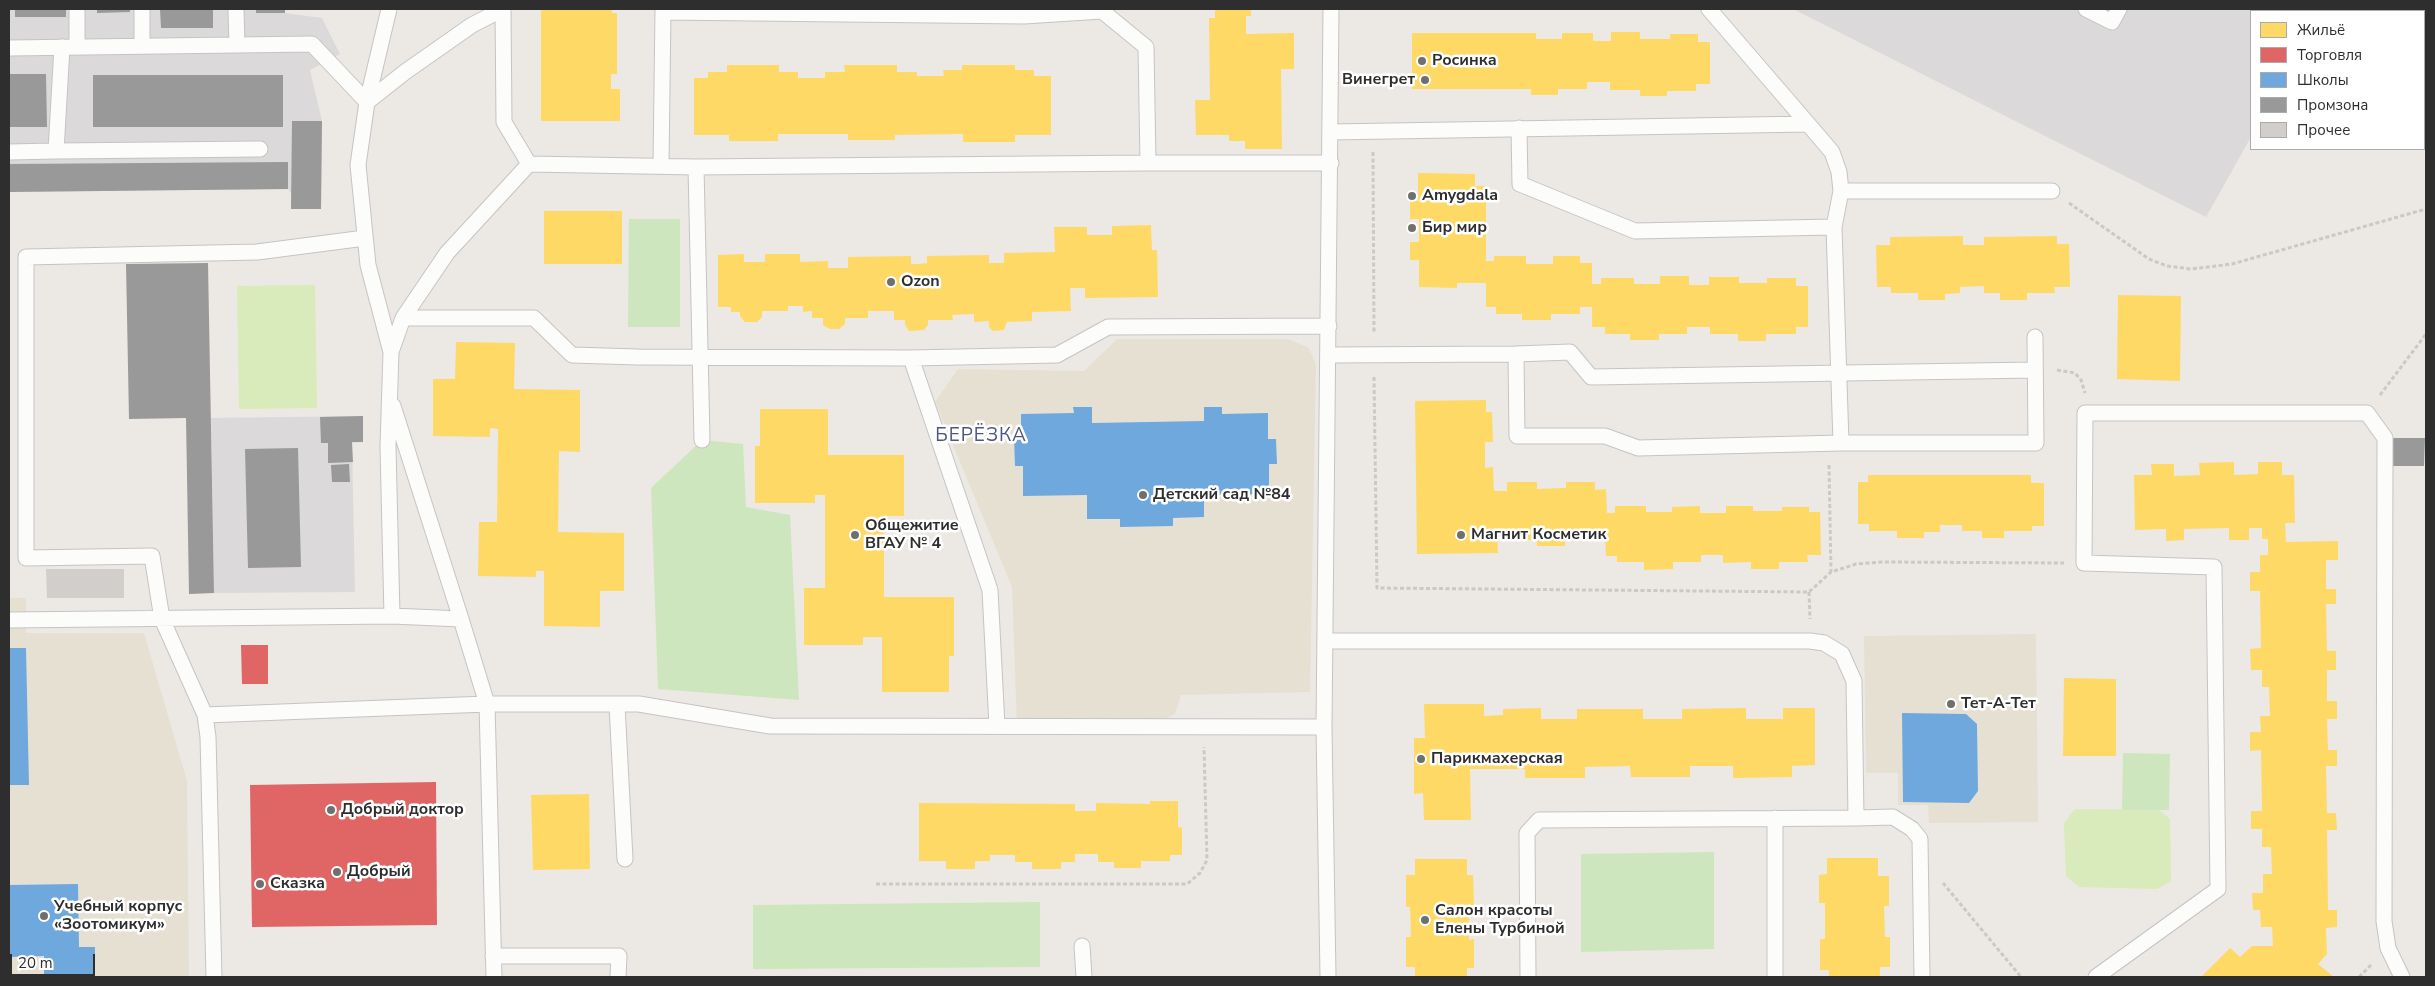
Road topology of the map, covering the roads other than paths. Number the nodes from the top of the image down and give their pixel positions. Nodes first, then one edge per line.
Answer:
1 (77, 9) edge
2 (142, 9) edge
3 (236, 9) edge
4 (388, 9) edge
5 (503, 9) edge
6 (1331, 9) edge
7 (1709, 9) edge
8 (2086, 9) edge
9 (2119, 9) edge
10 (663, 10) edge
11 (1102, 10) edge
12 (847, 11) edge
13 (1025, 12) edge
14 (142, 46) junction
15 (237, 46) junction
16 (70, 47) junction
17 (9, 48) edge
18 (367, 102) junction
19 (1808, 124) junction
20 (1519, 128) junction
21 (1331, 132) junction
22 (260, 149) dead end
23 (56, 151) junction
24 (9, 152) edge
25 (1148, 162) junction
26 (529, 164) junction
27 (1331, 164) junction
28 (661, 166) junction
29 (696, 167) junction
30 (1841, 190) junction
31 (2052, 192) road end
32 (1834, 227) junction
33 (365, 238) junction
34 (403, 318) junction
35 (1328, 326) junction
36 (2035, 337) dead end
37 (391, 352) junction
38 (1328, 354) junction
39 (1516, 354) junction
40 (699, 357) junction
41 (911, 358) junction
42 (2035, 370) junction
43 (1840, 374) junction
44 (389, 395) junction
45 (702, 440) dead end
46 (1835, 443) junction
47 (392, 616) junction
48 (162, 618) junction
49 (461, 619) junction
50 (9, 620) edge
51 (1325, 641) junction
52 (487, 704) junction
53 (617, 705) junction
54 (205, 715) junction
55 (996, 726) junction
56 (1324, 727) junction
57 (1775, 818) junction
58 (1856, 818) junction
59 (625, 859) dead end
60 (1082, 946) dead end
61 (493, 956) junction
62 (214, 977) edge
63 (494, 977) edge
64 (618, 977) edge
65 (1084, 977) edge
66 (1328, 977) edge
67 (1528, 977) edge
68 (1775, 977) edge
69 (1922, 977) edge
70 (2096, 977) edge
71 (2402, 977) edge

1 - 16 lane
2 - 14 lane
3 - 15 lane
4 - 18 lane
5 - 18 lane
5 - 26 lane
6 - 21 lane
7 - 19 lane
8 - 9 lane
10 - 12 lane
10 - 28 lane
11 - 13 lane
11 - 25 lane
12 - 13 lane
14 - 15 lane
14 - 16 lane
15 - 18 lane
16 - 17 lane
16 - 23 lane
18 - 33 lane
19 - 20 lane
19 - 30 lane
20 - 21 lane
20 - 32 lane
21 - 27 lane
22 - 23 lane
23 - 24 lane
25 - 27 lane
25 - 29 lane
26 - 28 lane
26 - 34 lane
27 - 35 lane
28 - 29 lane
29 - 40 lane
30 - 31 lane
30 - 32 lane
32 - 43 lane
33 - 37 lane
33 - 48 lane
34 - 37 lane
34 - 40 lane
35 - 38 lane
35 - 41 lane
36 - 42 lane
37 - 44 lane
38 - 39 lane
38 - 51 lane
39 - 43 lane
39 - 46 lane
40 - 41 lane
40 - 45 lane
41 - 55 lane
42 - 43 lane
42 - 46 lane
43 - 46 lane
44 - 47 lane
44 - 49 lane
47 - 48 lane
47 - 49 lane
48 - 50 lane
48 - 54 lane
49 - 52 lane
51 - 56 lane
51 - 58 lane
52 - 53 lane
52 - 54 lane
52 - 61 lane
53 - 55 lane
53 - 59 lane
54 - 62 lane
55 - 56 lane
56 - 66 lane
57 - 58 lane
57 - 67 lane
57 - 68 lane
58 - 69 lane
60 - 65 lane
61 - 63 lane
61 - 64 lane
70 - 71 lane

